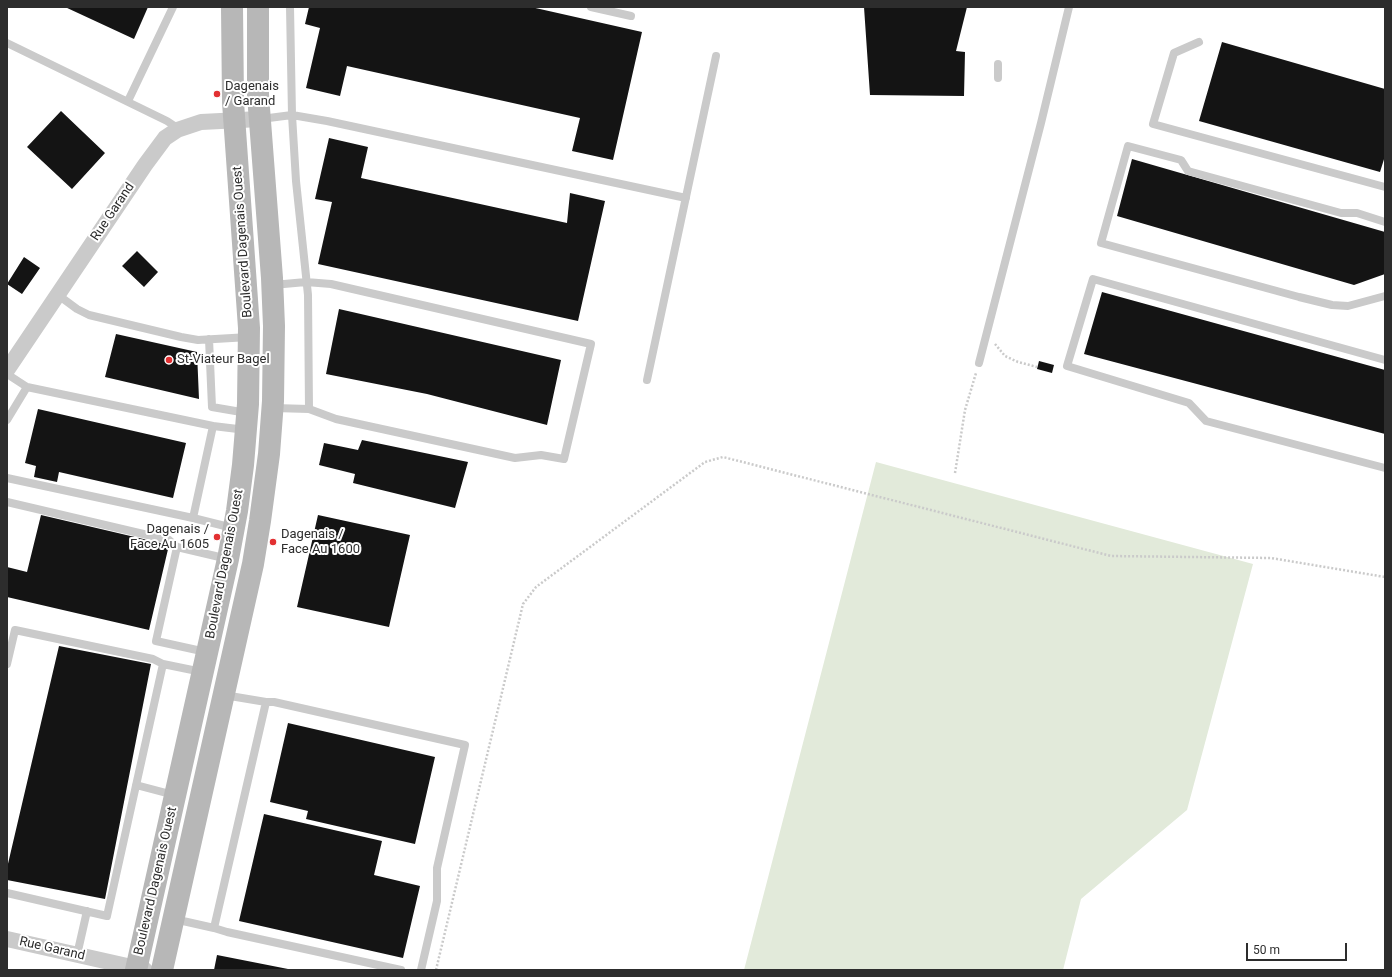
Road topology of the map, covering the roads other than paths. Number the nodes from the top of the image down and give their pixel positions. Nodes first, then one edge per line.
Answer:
1 (173, 7) edge
2 (232, 7) edge
3 (258, 7) edge
4 (290, 7) edge
5 (591, 7) edge
6 (1069, 7) edge
7 (631, 16) dead end
8 (1199, 42) dead end
9 (7, 43) edge
10 (716, 56) dead end
11 (998, 64) dead end
12 (998, 78) dead end
13 (128, 101) junction
14 (292, 116) junction
15 (260, 119) junction
16 (234, 120) junction
17 (176, 130) junction
18 (1385, 187) edge
19 (686, 198) junction
20 (1385, 222) edge
21 (306, 282) junction
22 (272, 285) junction
23 (58, 295) junction
24 (1385, 296) edge
25 (249, 337) junction
26 (210, 339) junction
27 (1385, 360) edge
28 (979, 363) road end
29 (7, 370) edge
30 (7, 374) edge
31 (647, 380) dead end
32 (27, 387) junction
33 (273, 408) junction
34 (309, 409) junction
35 (7, 420) edge
36 (247, 422) junction
37 (213, 426) junction
38 (1385, 468) edge
39 (7, 478) edge
40 (7, 502) edge
41 (193, 518) junction
42 (234, 529) junction
43 (177, 547) junction
44 (228, 559) junction
45 (205, 662) junction
46 (7, 664) edge
47 (163, 664) junction
48 (224, 695) junction
49 (266, 702) junction
50 (136, 785) junction
51 (176, 795) junction
52 (7, 893) edge
53 (87, 911) junction
54 (173, 919) junction
55 (214, 928) junction
56 (7, 939) edge
57 (77, 955) junction
58 (139, 969) edge
59 (162, 970) edge
60 (401, 970) edge
61 (421, 970) edge

1 - 13 lane
2 - 16 main road, Boulevard Dagenais Ouest
3 - 15 main road, Boulevard Dagenais Ouest
4 - 14 lane
5 - 7 lane
6 - 28 lane
8 - 18 lane
9 - 13 lane
10 - 19 lane
11 - 12 lane
13 - 17 lane
14 - 15 lane
14 - 19 lane
14 - 21 lane
15 - 16 street, Rue Garand
15 - 22 main road, Boulevard Dagenais Ouest
16 - 17 street, Rue Garand
16 - 25 main road, Boulevard Dagenais Ouest
17 - 23 street, Rue Garand
19 - 31 lane
20 - 24 lane
21 - 22 lane
21 - 34 lane
21 - 34 lane
22 - 33 main road, Boulevard Dagenais Ouest
23 - 26 lane
23 - 29 street, Rue Garand
25 - 26 lane
25 - 36 main road, Boulevard Dagenais Ouest
26 - 36 lane
27 - 38 lane
30 - 32 lane
32 - 35 lane
32 - 37 lane
33 - 34 lane
33 - 48 main road, Boulevard Dagenais Ouest
36 - 37 lane
36 - 42 main road, Boulevard Dagenais Ouest
37 - 41 lane
39 - 41 lane
40 - 43 lane
41 - 42 lane
42 - 44 main road, Boulevard Dagenais Ouest
43 - 44 lane
43 - 45 lane
44 - 45 main road, Boulevard Dagenais Ouest
45 - 47 lane
45 - 51 main road, Boulevard Dagenais Ouest
46 - 47 lane
47 - 50 lane
48 - 49 lane
48 - 54 main road, Boulevard Dagenais Ouest
49 - 55 lane
49 - 61 lane
50 - 51 lane
50 - 53 lane
51 - 58 main road, Boulevard Dagenais Ouest
52 - 53 lane
53 - 57 lane
54 - 55 lane
54 - 59 main road, Boulevard Dagenais Ouest
55 - 60 lane
56 - 57 street, Rue Garand
57 - 58 street, Rue Garand

